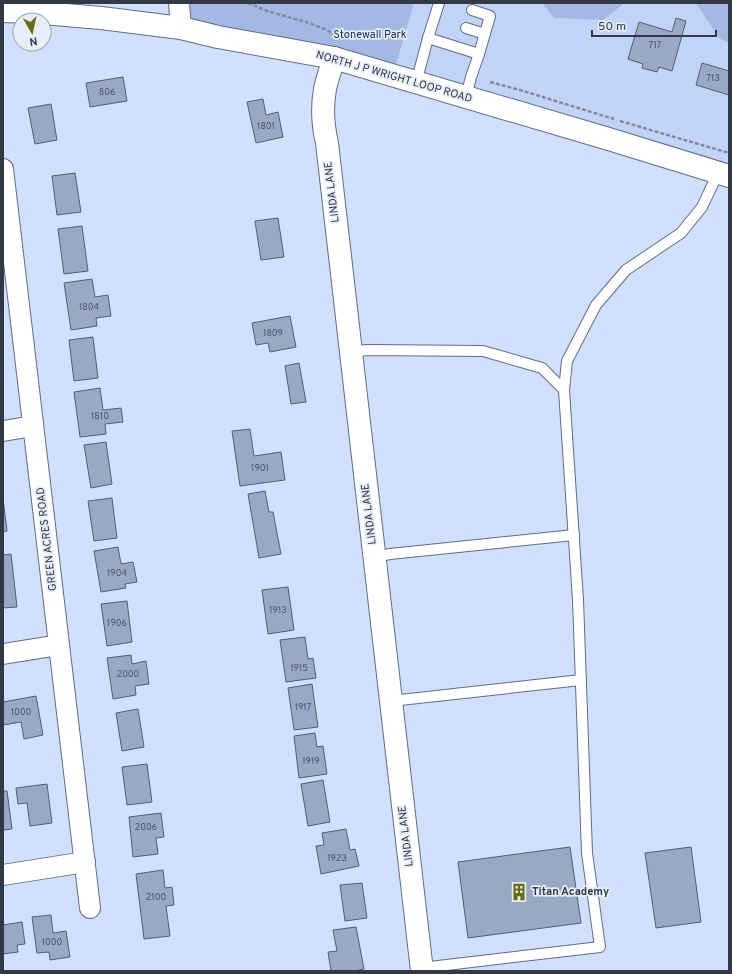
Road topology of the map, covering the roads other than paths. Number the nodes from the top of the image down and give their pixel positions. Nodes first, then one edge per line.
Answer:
1 (180, 3) edge
2 (439, 3) edge
3 (472, 10) dead end
4 (3, 11) edge
5 (181, 28) junction
6 (466, 28) dead end
7 (484, 34) junction
8 (428, 38) junction
9 (338, 50) junction
10 (479, 54) junction
11 (416, 83) junction
12 (468, 87) junction
13 (3, 169) edge
14 (723, 175) edge
15 (5, 207) edge
16 (351, 352) junction
17 (564, 390) junction
18 (33, 426) junction
19 (3, 431) edge
20 (574, 535) junction
21 (374, 557) junction
22 (59, 645) junction
23 (3, 654) edge
24 (581, 680) junction
25 (391, 701) junction
26 (85, 862) junction
27 (3, 875) edge
28 (90, 908) dead end
29 (421, 970) edge

1 - 5 street
2 - 8 lane
3 - 7 lane
4 - 5 street, NORTH J P WRIGHT LOOP ROAD
5 - 9 street, NORTH J P WRIGHT LOOP ROAD
6 - 7 lane
7 - 10 lane
8 - 10 lane
8 - 11 lane
9 - 11 street, NORTH J P WRIGHT LOOP ROAD
9 - 16 street, LINDA LANE
10 - 12 lane
11 - 12 street, NORTH J P WRIGHT LOOP ROAD
12 - 14 street, NORTH J P WRIGHT LOOP ROAD
13 - 15 street, GREEN ACRES ROAD
14 - 17 lane
15 - 18 street, GREEN ACRES ROAD
16 - 17 lane
16 - 21 street, LINDA LANE
17 - 20 lane
18 - 19 street
18 - 22 street, GREEN ACRES ROAD
20 - 21 lane
20 - 24 lane
21 - 25 street, LINDA LANE
22 - 23 street
22 - 26 street, GREEN ACRES ROAD
24 - 25 lane
24 - 29 lane
25 - 29 street, LINDA LANE
26 - 27 street
26 - 28 street, GREEN ACRES ROAD

